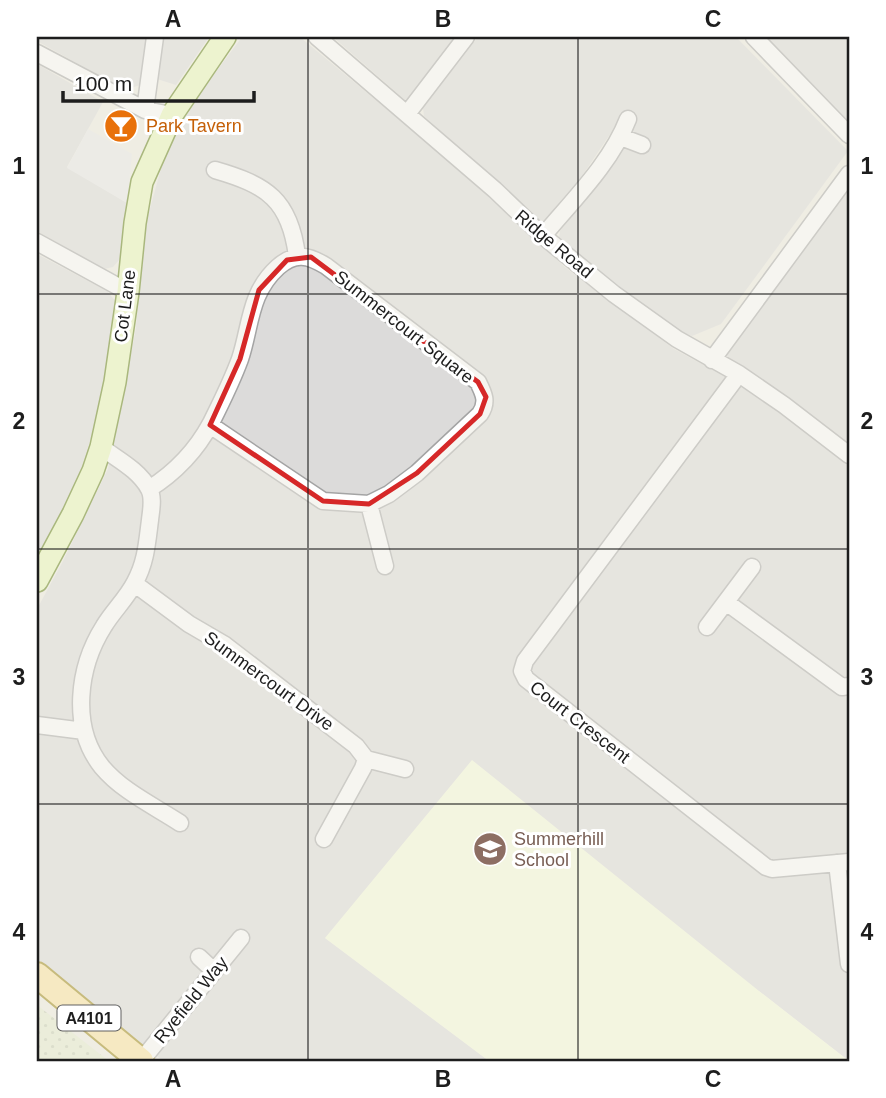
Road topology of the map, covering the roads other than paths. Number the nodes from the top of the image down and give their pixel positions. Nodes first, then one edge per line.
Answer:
1 (155, 37) edge
2 (225, 37) edge
3 (317, 37) edge
4 (466, 37) edge
5 (754, 37) edge
6 (37, 53) edge
7 (145, 110) junction
8 (407, 114) junction
9 (172, 115) junction
10 (628, 119) dead end
11 (849, 135) edge
12 (621, 137) junction
13 (642, 145) dead end
14 (215, 170) dead end
15 (849, 174) edge
16 (543, 236) junction
17 (37, 242) edge
18 (297, 256) junction
19 (128, 292) junction
20 (712, 360) junction
21 (739, 374) junction
22 (210, 425) junction
23 (101, 447) junction
24 (849, 455) edge
25 (149, 489) junction
26 (369, 504) junction
27 (385, 566) dead end
28 (752, 567) dead end
29 (37, 579) edge
30 (135, 584) junction
31 (726, 602) junction
32 (707, 627) dead end
33 (849, 686) edge
34 (37, 724) edge
35 (84, 731) junction
36 (366, 760) junction
37 (405, 769) dead end
38 (180, 823) dead end
39 (324, 839) dead end
40 (843, 862) edge
41 (242, 938) dead end
42 (199, 957) dead end
43 (849, 964) edge
44 (214, 971) junction
45 (37, 975) edge
46 (141, 1061) edge

1 - 7 street
2 - 9 street, Cot Lane
3 - 8 street, Ridge Road
4 - 8 street
5 - 11 street
6 - 7 street
7 - 9 street
8 - 16 street, Ridge Road
9 - 19 street, Cot Lane
10 - 12 street
12 - 13 street
12 - 16 street
14 - 18 street
15 - 20 street
16 - 20 street, Ridge Road
17 - 19 street
18 - 22 street
18 - 26 street, Summercourt Square
19 - 23 street, Cot Lane
20 - 21 street, Ridge Road
21 - 24 street, Ridge Road
21 - 40 street, Court Crescent
22 - 25 street
22 - 26 street
23 - 25 street
23 - 29 street, Cot Lane
25 - 30 street
26 - 27 street
28 - 31 street
30 - 35 street
30 - 36 street, Summercourt Drive
31 - 32 street
31 - 33 street
34 - 35 street
35 - 38 street
36 - 37 street
36 - 39 street
40 - 43 street
41 - 44 street, Ryefield Way
42 - 44 street
44 - 46 street, Ryefield Way
45 - 46 main road, A4101

